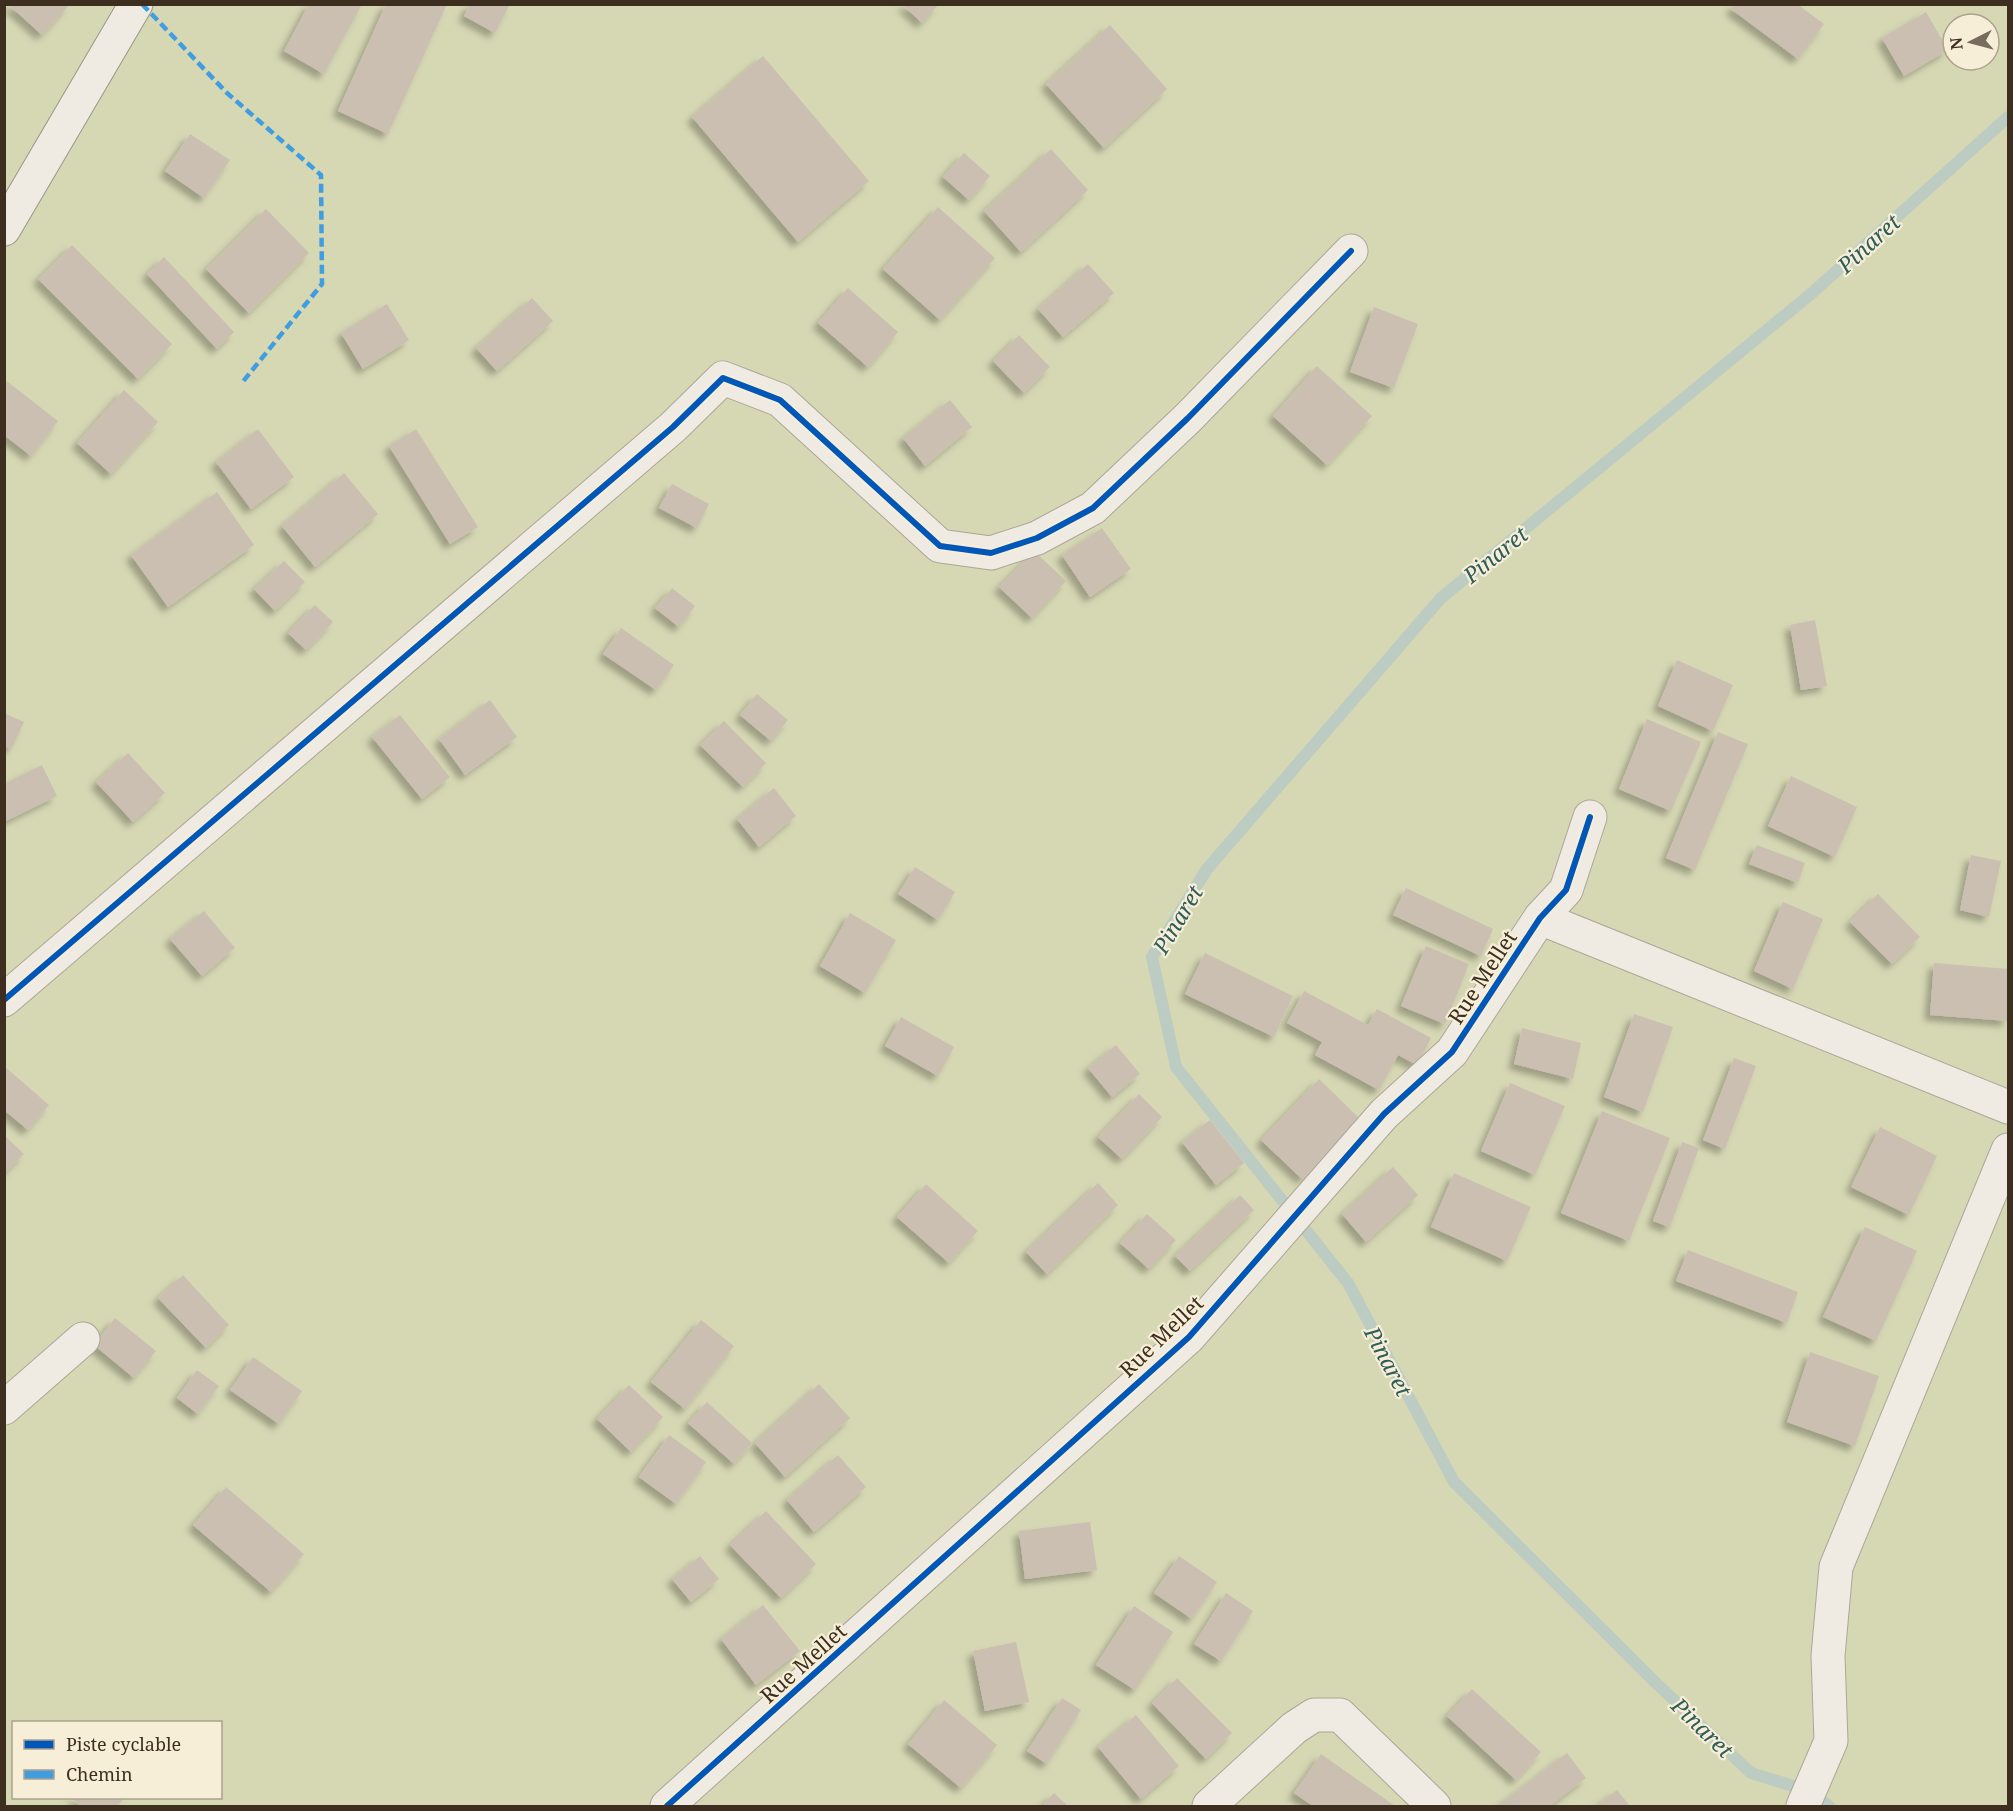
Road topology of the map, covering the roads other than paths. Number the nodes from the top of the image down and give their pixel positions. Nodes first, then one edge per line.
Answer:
1 (136, 4) edge
2 (4, 229) edge
3 (1351, 251) dead end
4 (1590, 817) dead end
5 (1540, 918) junction
6 (4, 1000) edge
7 (2008, 1107) edge
8 (2008, 1150) edge
9 (83, 1339) dead end
10 (4, 1408) edge
11 (667, 1806) edge
12 (1209, 1806) edge
13 (1434, 1806) edge
14 (1803, 1806) edge

1 - 2 street
3 - 6 street
4 - 5 street, Rue Mellet
5 - 7 street
5 - 11 street, Rue Mellet
8 - 14 street
9 - 10 street
12 - 13 street

